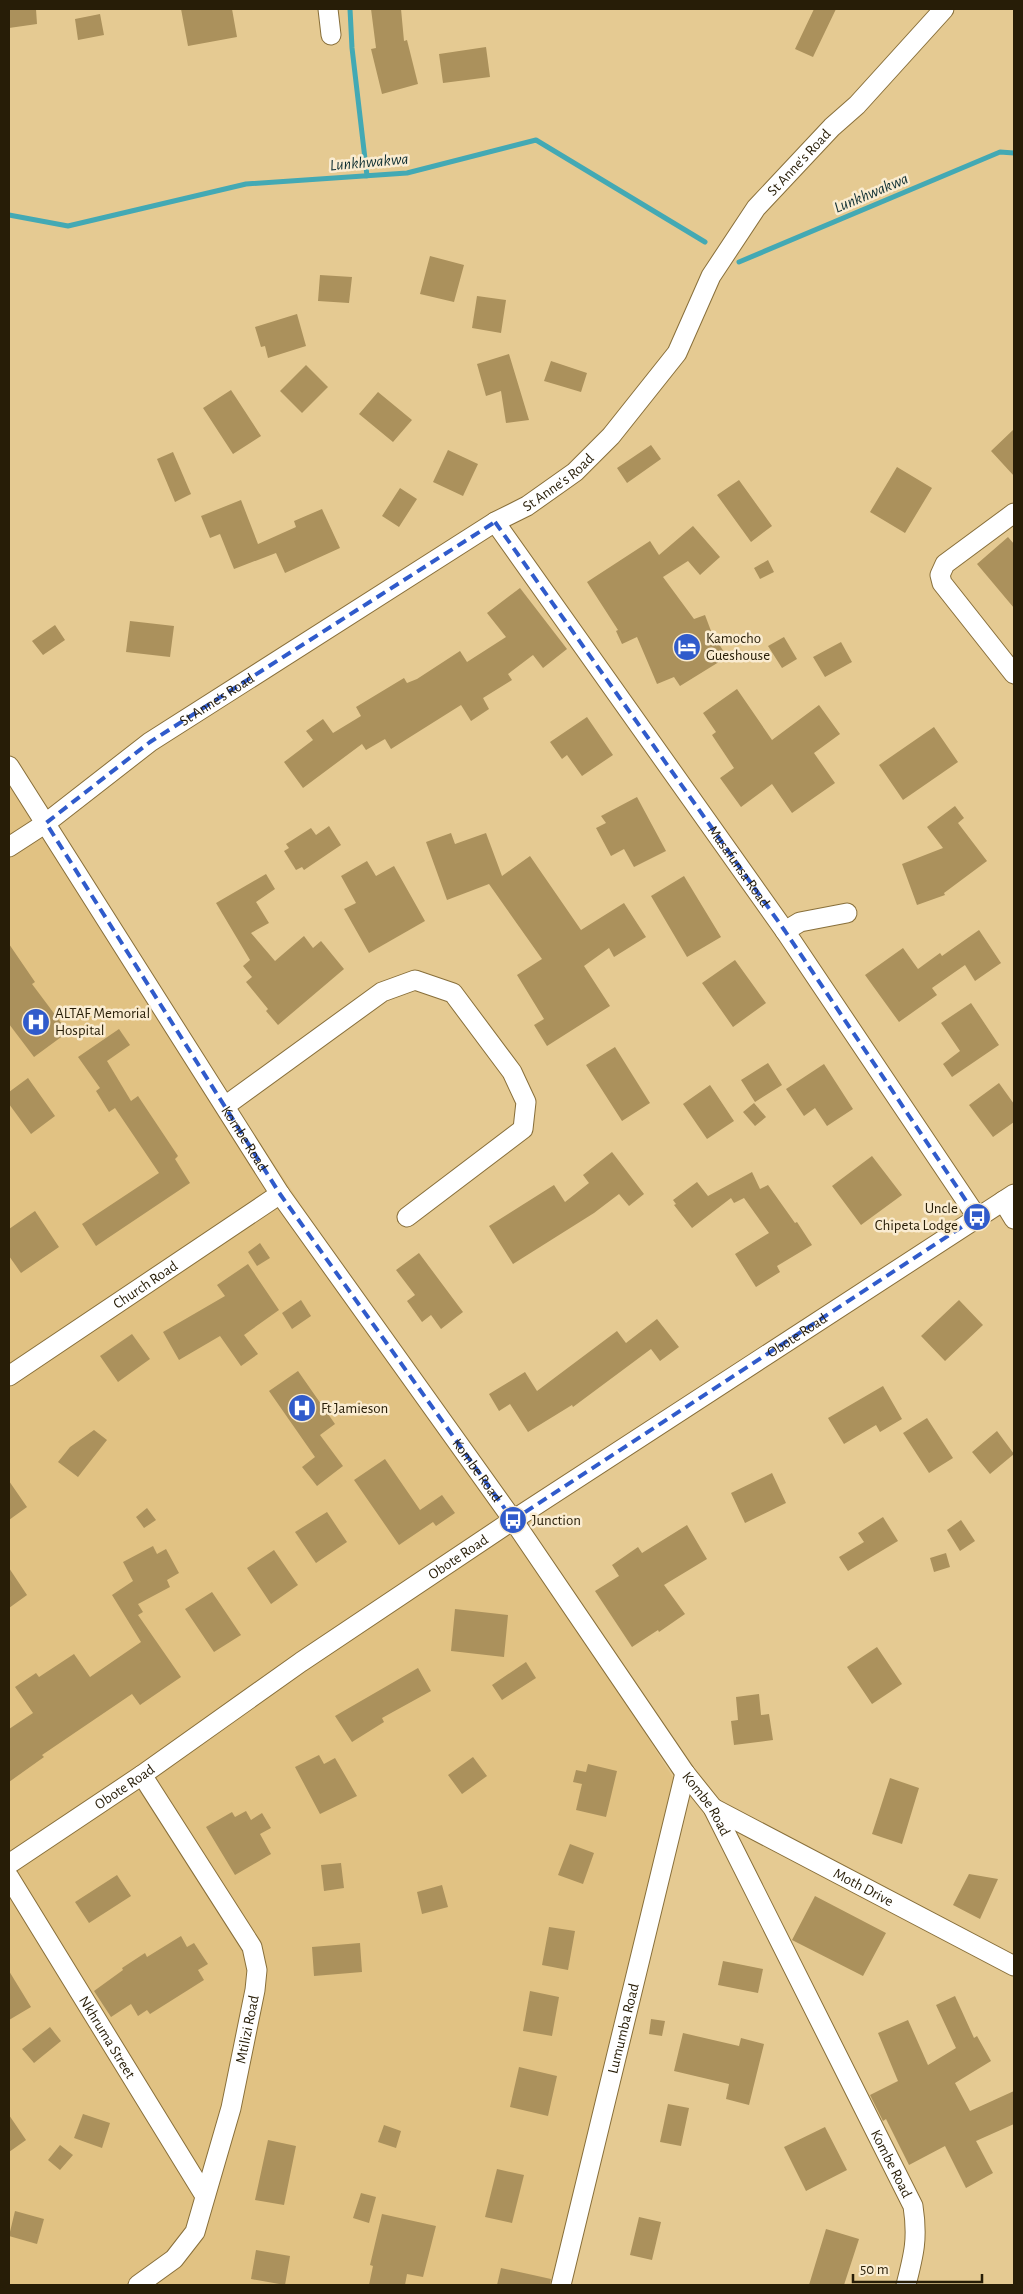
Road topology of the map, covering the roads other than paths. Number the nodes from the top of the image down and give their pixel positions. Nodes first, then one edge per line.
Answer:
1 (328, 9) edge
2 (944, 9) edge
3 (331, 34) dead end
4 (1014, 513) edge
5 (494, 522) junction
6 (1014, 674) edge
7 (9, 766) edge
8 (46, 823) junction
9 (9, 848) edge
10 (847, 913) dead end
11 (785, 931) junction
12 (225, 1106) junction
13 (280, 1194) junction
14 (1009, 1197) edge
15 (977, 1216) junction
16 (407, 1217) dead end
17 (1014, 1219) edge
18 (9, 1376) edge
19 (513, 1520) junction
20 (685, 1772) junction
21 (142, 1775) junction
22 (714, 1808) junction
23 (9, 1864) edge
24 (9, 1877) edge
25 (1014, 1966) edge
26 (205, 2196) junction
27 (138, 2285) edge
28 (561, 2285) edge
29 (906, 2285) edge

1 - 3 street
2 - 5 street, St Anne's Road
4 - 6 street
5 - 8 street, St Anne's Road
5 - 11 street, Musafunsa Road
7 - 8 street, Kombe Road
8 - 9 street, St Anne's Road
8 - 12 street, Kombe Road
10 - 11 street
11 - 15 street, Musafunsa Road
12 - 13 street, Kombe Road
12 - 16 street
13 - 18 street, Church Road
13 - 19 street, Kombe Road
14 - 15 street, Obote Road
14 - 17 street
15 - 19 street, Obote Road
19 - 20 street, Kombe Road
19 - 21 street, Obote Road
20 - 22 street, Kombe Road
20 - 28 street, Lumumba Road
21 - 23 street, Obote Road
21 - 26 street, Mtilizi Road
22 - 25 street, Moth Drive
22 - 29 street, Kombe Road
24 - 26 street, Nkhruma Street
26 - 27 street, Mtilizi Road

